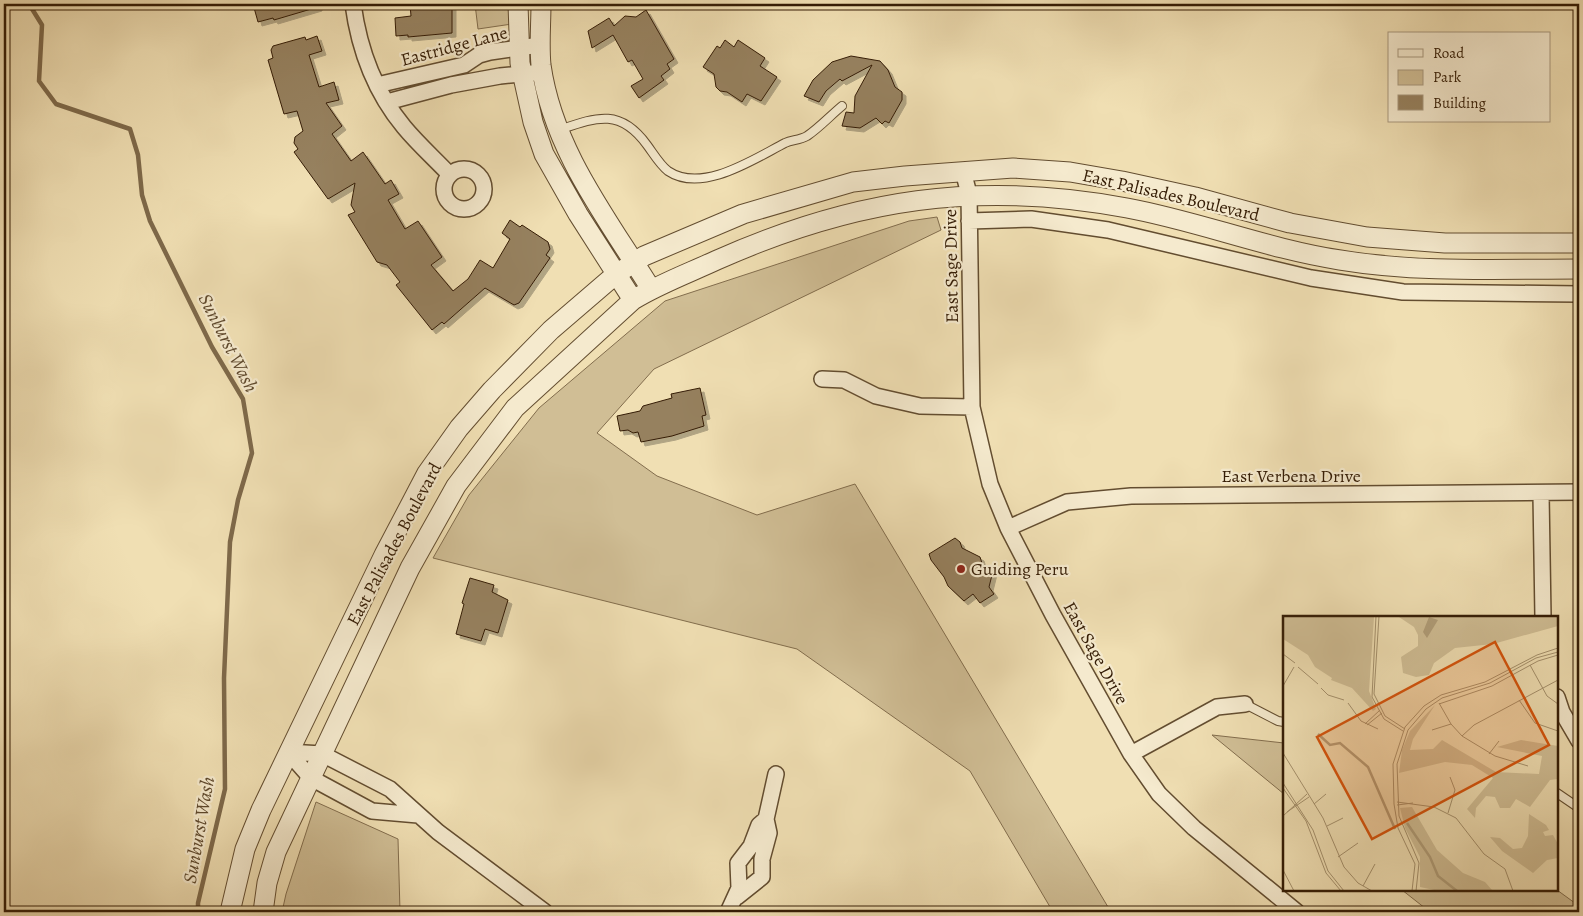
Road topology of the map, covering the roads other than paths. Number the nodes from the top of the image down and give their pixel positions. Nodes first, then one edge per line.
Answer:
1 (352, 4) edge
2 (518, 4) edge
3 (541, 4) edge
4 (540, 45) junction
5 (520, 48) junction
6 (543, 72) junction
7 (523, 75) junction
8 (376, 85) junction
9 (387, 102) junction
10 (842, 106) dead end
11 (559, 130) junction
12 (963, 171) junction
13 (450, 175) dead end
14 (969, 194) junction
15 (969, 221) junction
16 (1579, 242) edge
17 (635, 262) junction
18 (1579, 268) edge
19 (615, 275) junction
20 (652, 289) junction
21 (1579, 294) edge
22 (633, 300) junction
23 (822, 378) dead end
24 (972, 408) junction
25 (1579, 492) edge
26 (1541, 494) junction
27 (1008, 528) junction
28 (1543, 616) edge
29 (1558, 700) edge
30 (1245, 704) joint
31 (1283, 722) edge
32 (1579, 741) edge
33 (288, 752) junction
34 (322, 754) junction
35 (1131, 754) junction
36 (776, 774) dead end
37 (311, 778) junction
38 (1558, 795) edge
39 (1579, 808) edge
40 (418, 815) junction
41 (766, 819) junction
42 (737, 897) junction
43 (230, 912) edge
44 (263, 912) edge
45 (545, 912) edge
46 (728, 912) edge
47 (1297, 912) edge

1 - 8 street
2 - 5 street
3 - 4 street
4 - 5 street, Eastridge Lane
4 - 6 street
5 - 7 street
5 - 8 street, Eastridge Lane
6 - 7 street, Eastridge Lane
6 - 11 street
7 - 9 street, Eastridge Lane
7 - 19 street
8 - 9 street
9 - 13 street
10 - 11 lane
11 - 17 street
12 - 14 street, East Sage Drive
12 - 16 street, East Palisades Boulevard
12 - 17 street, East Palisades Boulevard
14 - 15 street, East Sage Drive
14 - 18 street, East Palisades Boulevard
14 - 20 street, East Palisades Boulevard
15 - 21 street
15 - 24 street, East Sage Drive
17 - 19 street, East Palisades Boulevard
17 - 20 street
19 - 22 street
19 - 33 street, East Palisades Boulevard
20 - 22 street, East Palisades Boulevard
22 - 34 street, East Palisades Boulevard
23 - 24 street
24 - 27 street, East Sage Drive
25 - 26 street, East Verbena Drive
26 - 27 street, East Verbena Drive
26 - 28 street
27 - 35 street, East Sage Drive
29 - 32 street
30 - 31 lane
30 - 35 street
33 - 34 street
33 - 37 street
33 - 43 street, East Palisades Boulevard
34 - 37 street, East Palisades Boulevard
34 - 40 street
35 - 47 street, East Sage Drive
36 - 41 street
37 - 40 street
37 - 44 street, East Palisades Boulevard
38 - 39 lane
40 - 45 street
41 - 42 street
41 - 42 street
42 - 46 street

